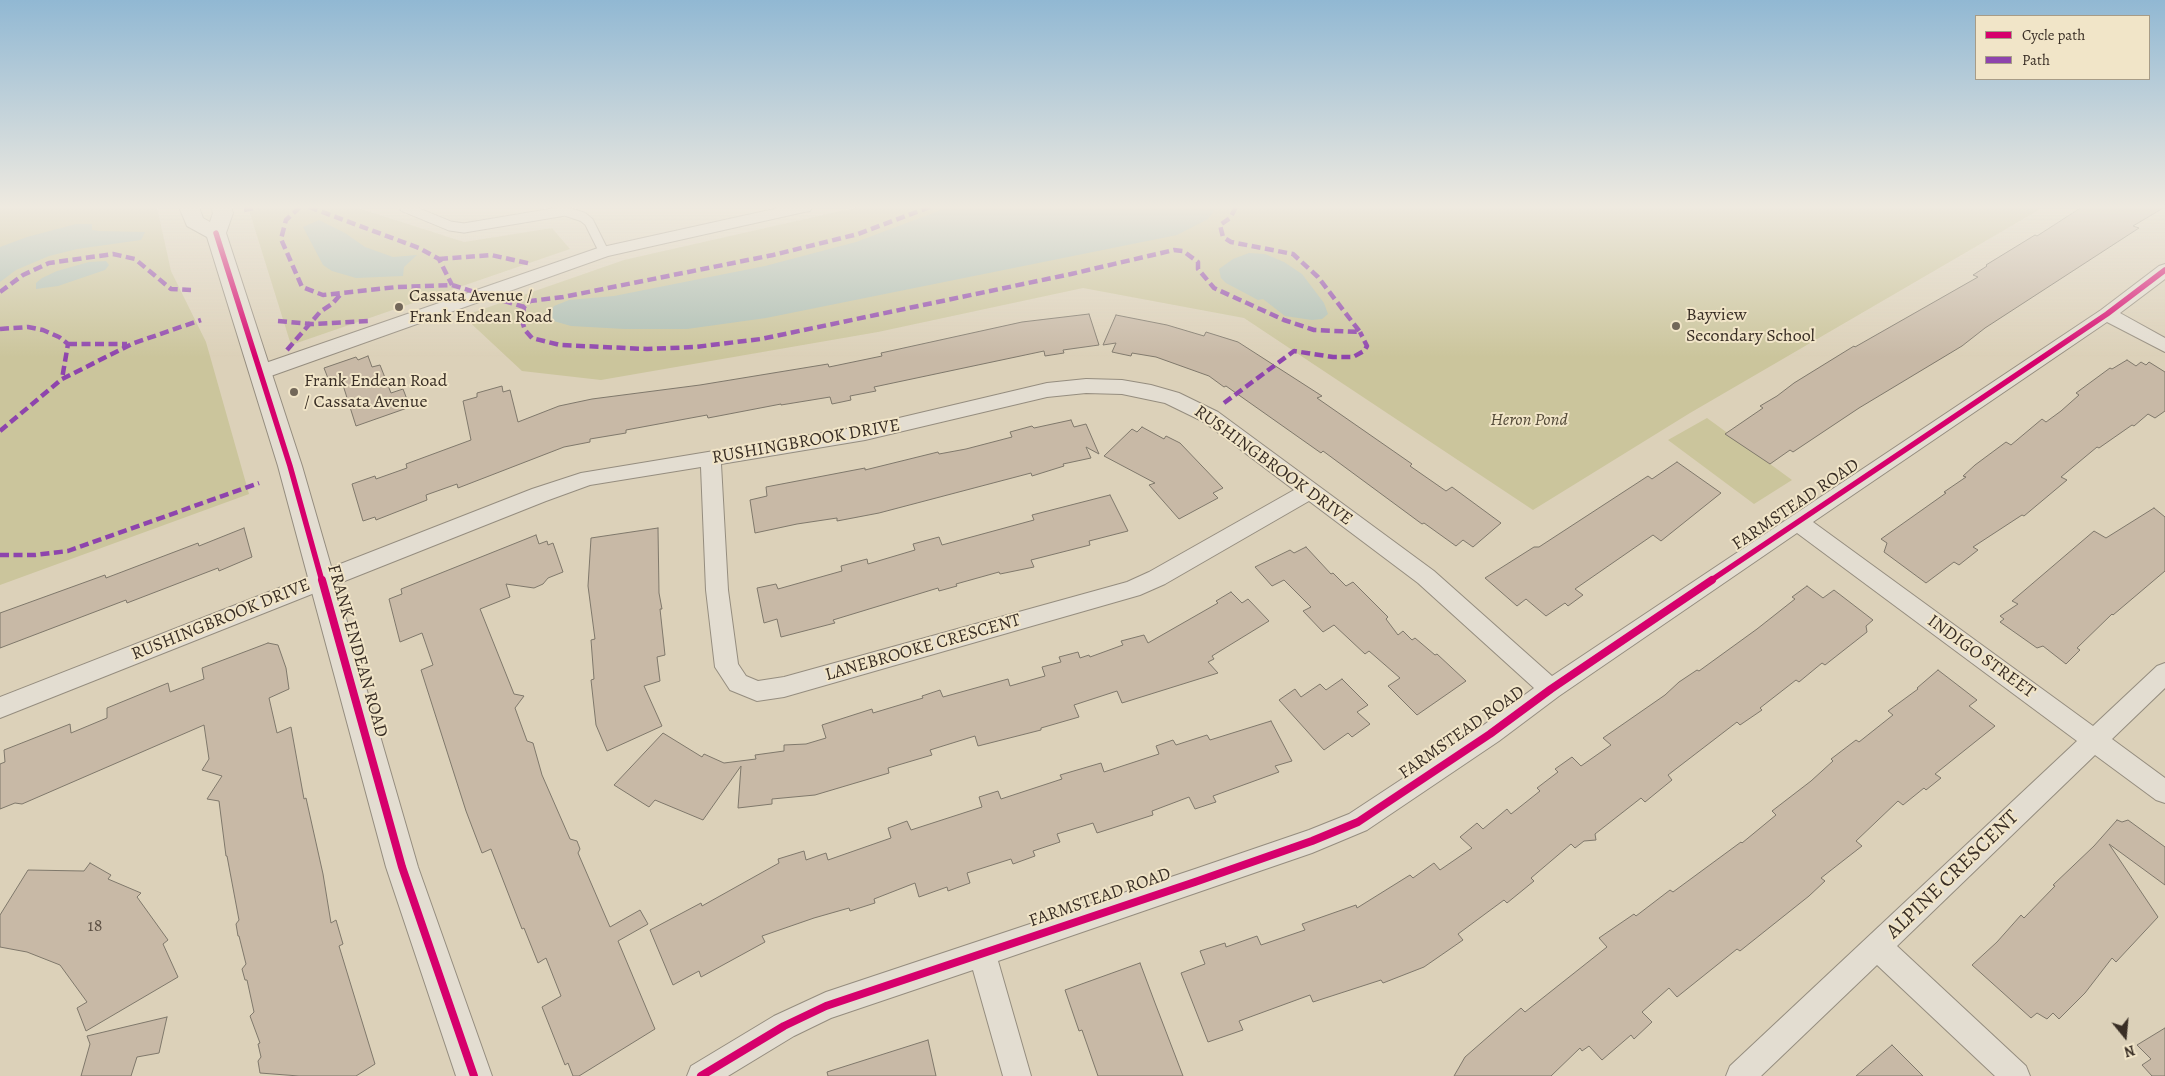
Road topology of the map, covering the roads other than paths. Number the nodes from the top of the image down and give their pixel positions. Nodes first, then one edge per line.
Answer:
1 (224, 257) edge
2 (589, 257) edge
3 (2165, 270) edge
4 (2107, 314) junction
5 (2165, 346) edge
6 (261, 372) junction
7 (711, 459) junction
8 (1309, 491) junction
9 (1798, 523) junction
10 (322, 580) junction
11 (2165, 673) edge
12 (1551, 689) junction
13 (0, 708) edge
14 (2094, 740) junction
15 (2165, 792) edge
16 (1877, 946) junction
17 (982, 953) junction
18 (474, 1076) edge
19 (702, 1076) edge
20 (1017, 1076) edge
21 (1740, 1076) edge
22 (2016, 1076) edge

1 - 6 street, FRANK ENDEAN ROAD
2 - 6 street
3 - 4 street, FARMSTEAD ROAD
4 - 5 street
4 - 9 street, FARMSTEAD ROAD
6 - 10 street, FRANK ENDEAN ROAD
7 - 8 street, RUSHINGBROOK DRIVE
7 - 8 street, LANEBROOKE CRESCENT
7 - 10 street, RUSHINGBROOK DRIVE
8 - 12 street, RUSHINGBROOK DRIVE
9 - 12 street, FARMSTEAD ROAD
9 - 14 street, INDIGO STREET
10 - 13 street, RUSHINGBROOK DRIVE
10 - 18 street, FRANK ENDEAN ROAD
11 - 14 street, ALPINE CRESCENT
12 - 17 street, FARMSTEAD ROAD
14 - 15 street, INDIGO STREET
14 - 16 street, ALPINE CRESCENT
16 - 21 street, ALPINE CRESCENT
16 - 22 street
17 - 19 street, FARMSTEAD ROAD
17 - 20 street

